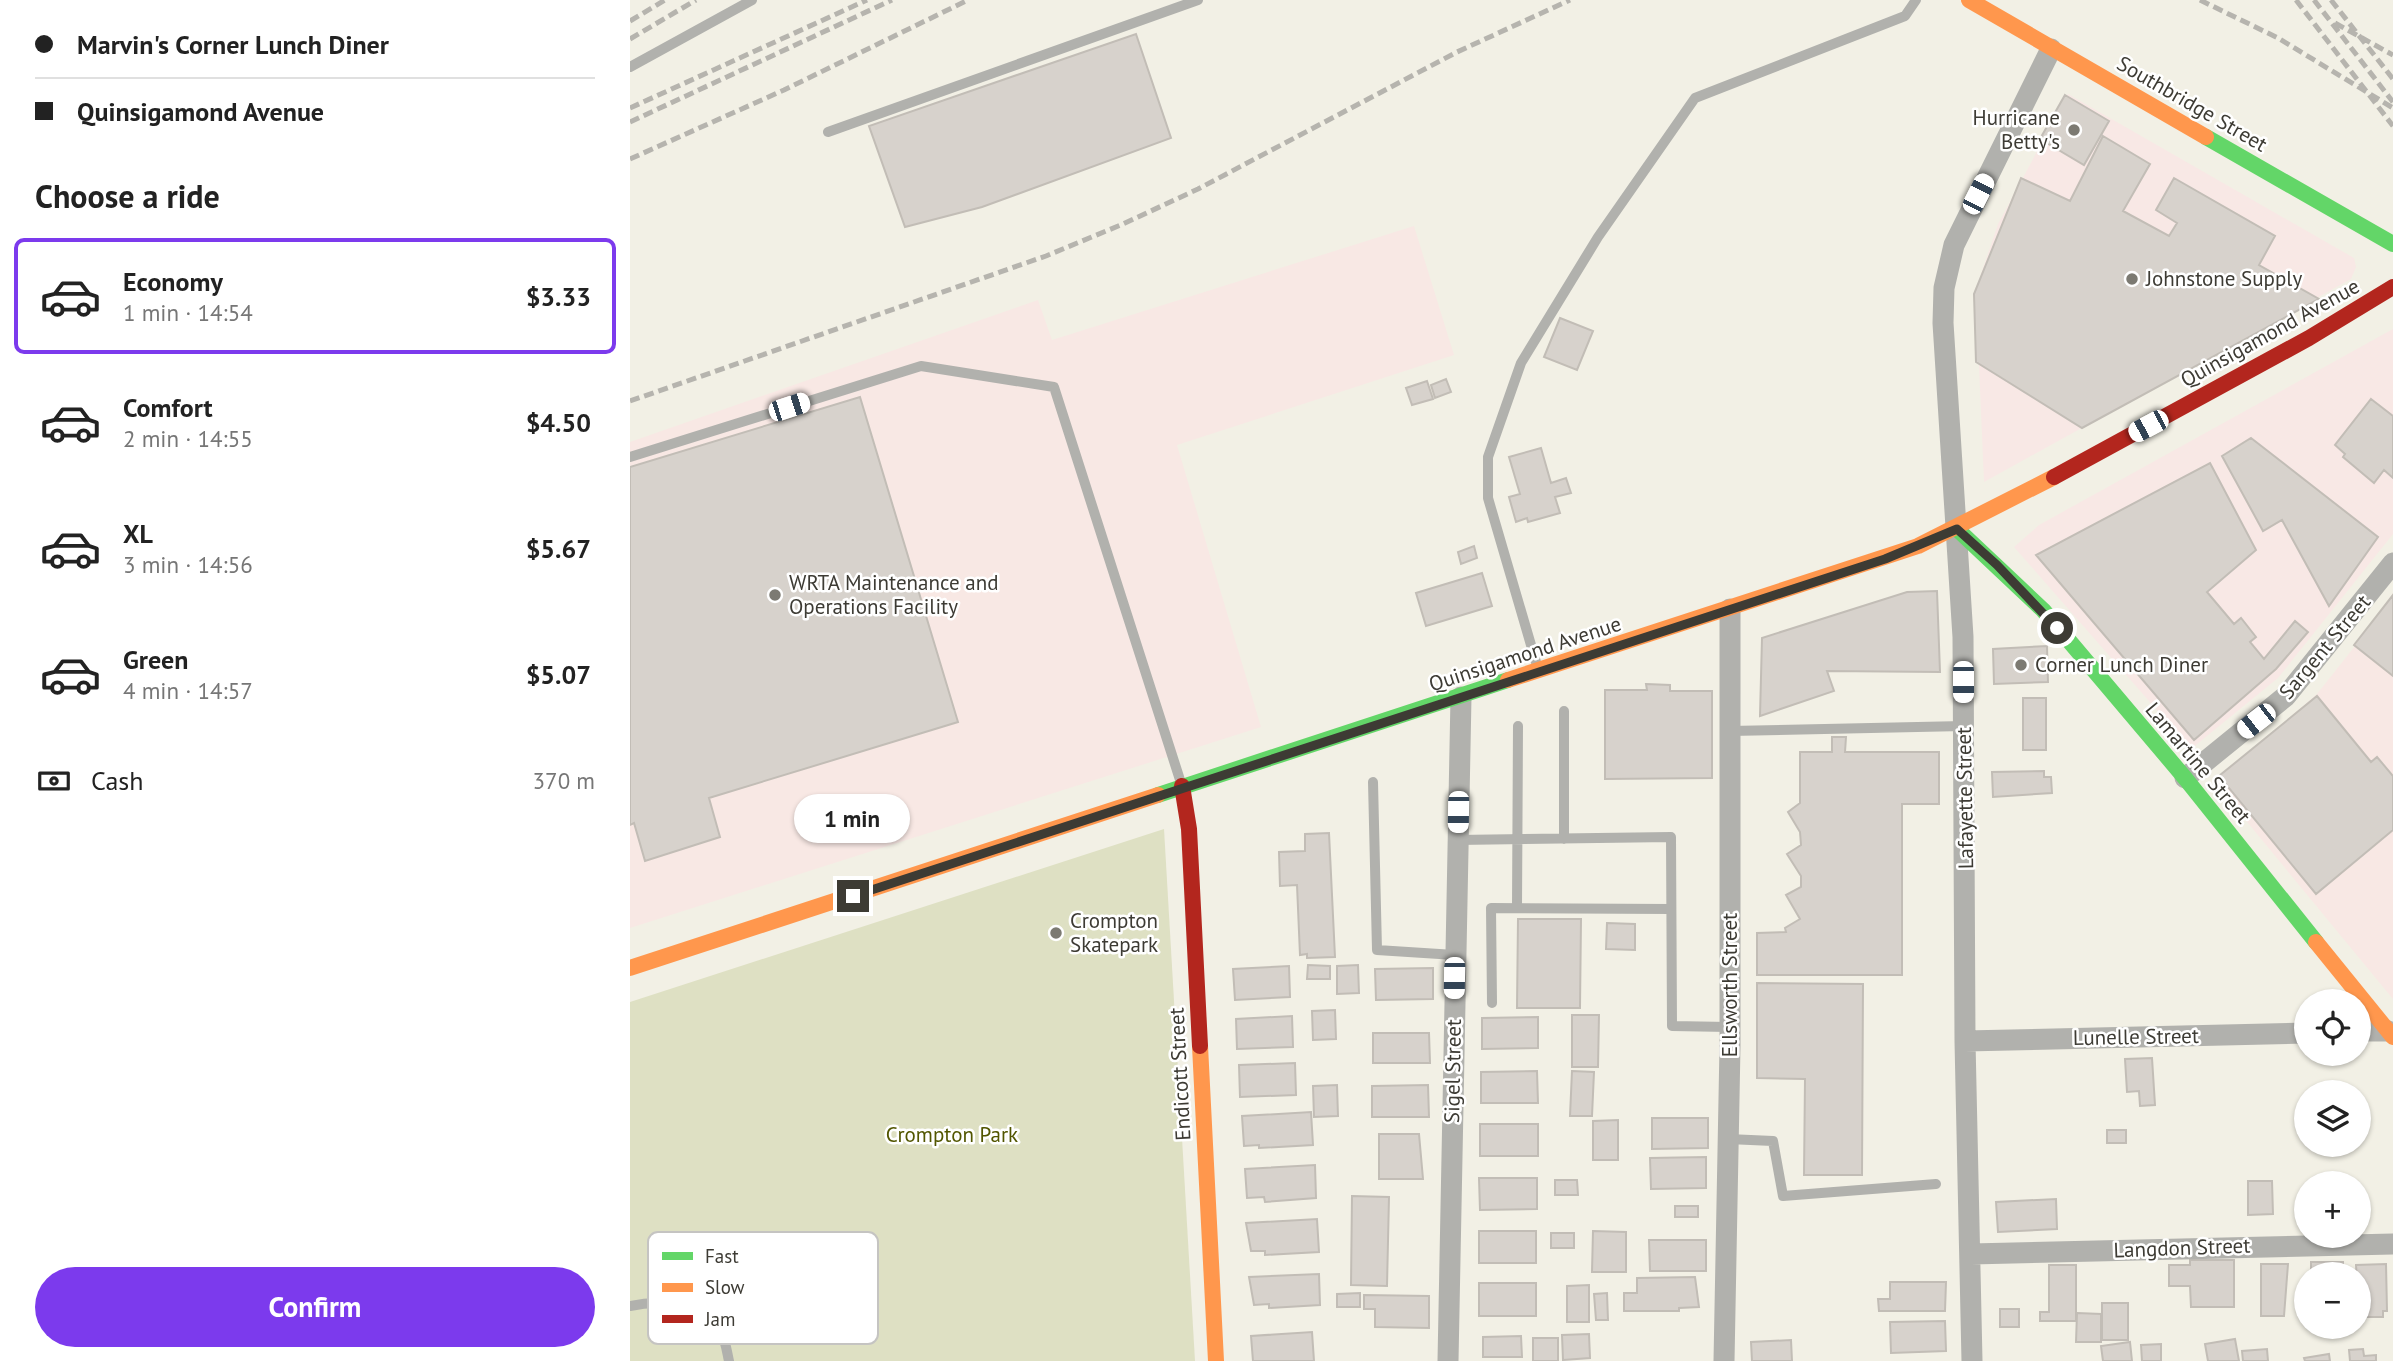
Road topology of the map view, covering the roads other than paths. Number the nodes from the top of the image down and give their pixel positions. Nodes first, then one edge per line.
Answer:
1 (752, 0) edge
2 (1198, 0) edge
3 (1916, 0) edge
4 (1969, 0) edge
5 (2051, 49) junction
6 (630, 67) edge
7 (828, 132) dead end
8 (2393, 244) edge
9 (2393, 287) edge
10 (630, 457) edge
11 (1957, 529) junction
12 (2393, 563) edge
13 (1730, 609) junction
14 (1539, 672) junction
15 (1461, 697) junction
16 (1564, 711) dead end
17 (1518, 726) dead end
18 (1964, 726) junction
19 (1730, 731) junction
20 (2185, 778) junction
21 (1373, 782) dead end
22 (1182, 786) junction
23 (1564, 839) junction
24 (1457, 840) junction
25 (1518, 840) junction
26 (1517, 908) junction
27 (1671, 909) junction
28 (1455, 955) junction
29 (630, 968) edge
30 (1492, 1003) dead end
31 (1729, 1027) junction
32 (2371, 1032) edge
33 (2294, 1033) edge
34 (2390, 1034) edge
35 (1965, 1041) junction
36 (1728, 1139) junction
37 (1936, 1184) dead end
38 (2393, 1244) edge
39 (1971, 1254) junction
40 (648, 1302) edge
41 (630, 1306) edge
42 (724, 1344) edge
43 (729, 1361) edge
44 (1216, 1361) edge
45 (1448, 1361) edge
46 (1724, 1361) edge
47 (1972, 1361) edge

1 - 6 lane
2 - 7 lane
3 - 14 lane
4 - 5 main road, Southbridge Street
5 - 8 main road, Southbridge Street
5 - 11 street, Lafayette Street
9 - 11 main road, Quinsigamond Avenue
10 - 22 lane
11 - 13 main road, Quinsigamond Avenue
11 - 18 street, Lafayette Street
11 - 20 main road, Lamartine Street
12 - 20 street, Sargent Street
13 - 14 main road, Quinsigamond Avenue
13 - 19 street, Ellsworth Street
14 - 15 main road, Quinsigamond Avenue
15 - 22 main road, Quinsigamond Avenue
15 - 24 street, Sigel Street
16 - 23 lane
17 - 25 lane
18 - 19 lane
18 - 35 street, Lafayette Street
19 - 31 street, Ellsworth Street
20 - 34 main road, Lamartine Street
21 - 28 lane
22 - 29 main road, Quinsigamond Avenue
22 - 44 main road, Endicott Street
23 - 25 lane
23 - 27 lane
24 - 25 lane
24 - 28 street, Sigel Street
25 - 26 lane
26 - 27 lane
26 - 30 lane
27 - 31 lane
28 - 45 street, Sigel Street
31 - 36 street, Ellsworth Street
32 - 34 street
33 - 35 street, Lunelle Street
35 - 39 street, Lafayette Street
36 - 37 lane
36 - 46 street, Ellsworth Street
38 - 39 street, Langdon Street
39 - 47 street, Lafayette Street
40 - 41 lane
42 - 43 lane

